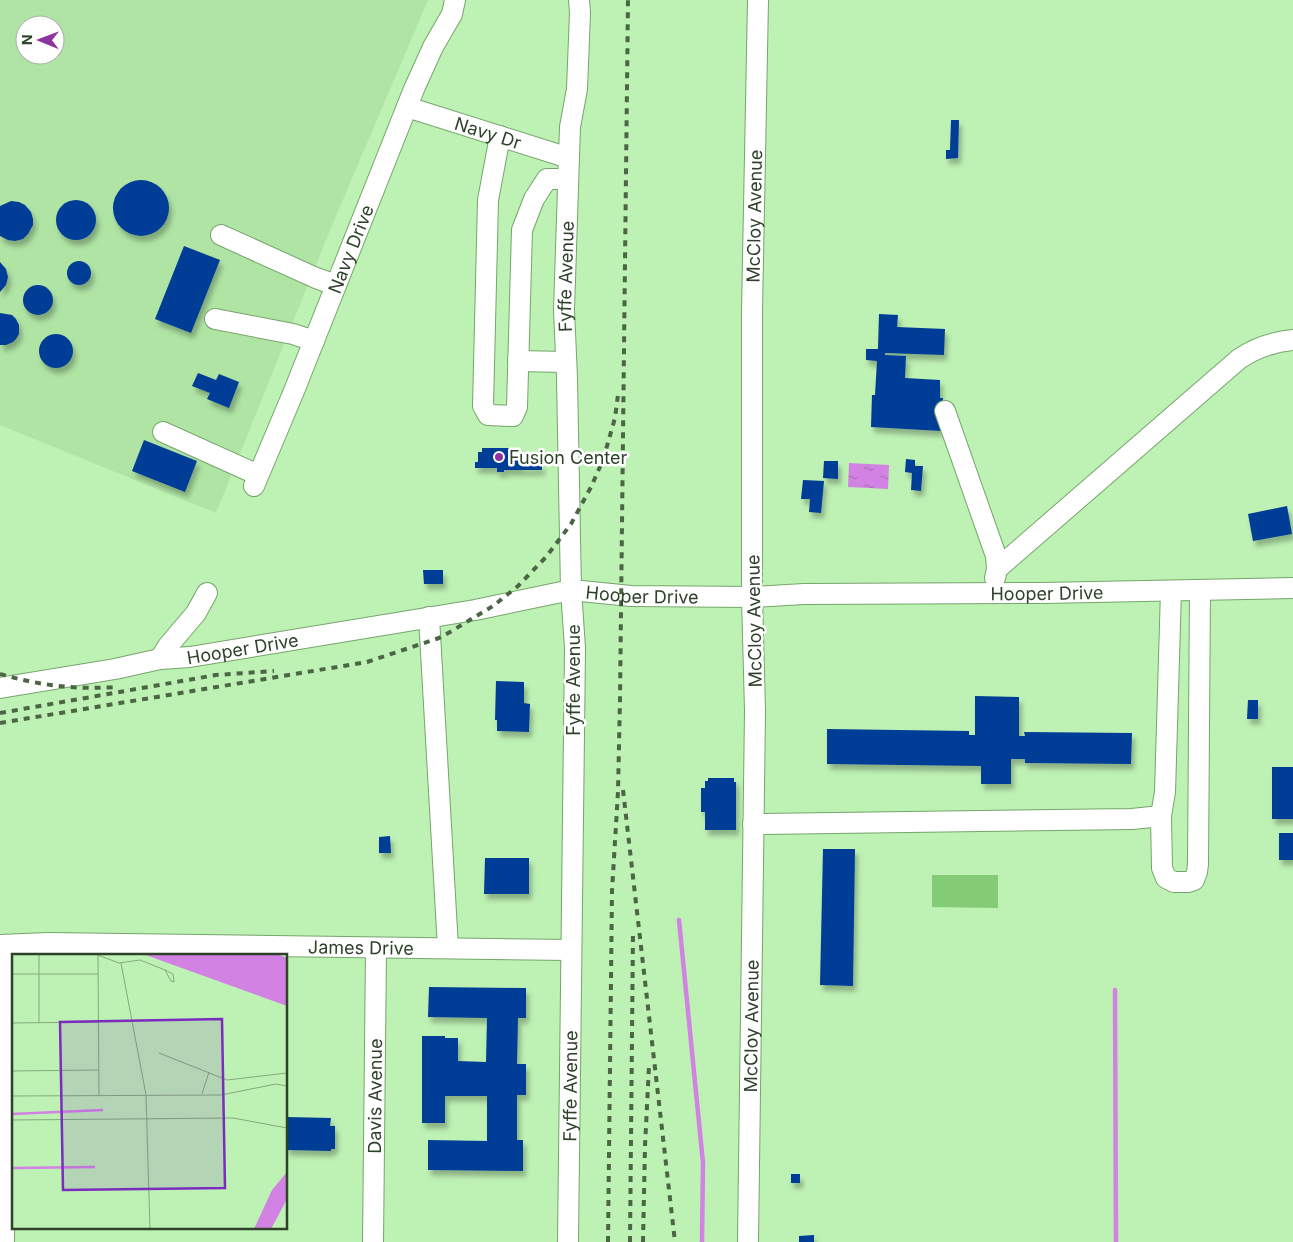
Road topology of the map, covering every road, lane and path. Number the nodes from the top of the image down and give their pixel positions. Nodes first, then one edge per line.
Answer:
1 (579, 0) edge
2 (758, 0) edge
3 (454, 7) edge
4 (407, 107) junction
5 (500, 136) junction
6 (569, 158) junction
7 (568, 179) junction
8 (221, 235) dead end
9 (336, 285) junction
10 (215, 319) dead end
11 (1293, 340) edge
12 (314, 341) junction
13 (518, 361) junction
14 (566, 362) junction
15 (945, 411) dead end
16 (163, 432) dead end
17 (997, 569) junction
18 (1293, 588) edge
19 (571, 590) junction
20 (1200, 590) junction
21 (1171, 591) junction
22 (207, 593) dead end
23 (991, 594) junction
24 (752, 597) junction
25 (429, 618) junction
26 (160, 659) junction
27 (0, 688) edge
28 (1161, 816) junction
29 (753, 824) junction
30 (4, 945) edge
31 (448, 948) junction
32 (376, 949) junction
33 (571, 950) junction
34 (4, 1242) edge
35 (373, 1242) edge
36 (568, 1242) edge
37 (748, 1242) edge

1 - 6 street, Fyffe Avenue
2 - 24 street, McCloy Avenue
3 - 4 street, Navy Drive
4 - 5 street, Navy Dr
4 - 9 street, Navy Drive
5 - 6 street, Navy Dr
5 - 13 street
6 - 7 street, Fyffe Avenue
7 - 13 street
7 - 14 street, Fyffe Avenue
8 - 9 street
9 - 12 street, Navy Drive
10 - 12 street
11 - 17 street
12 - 16 street, Navy Drive
13 - 14 street
14 - 19 street, Fyffe Avenue
15 - 17 street
17 - 23 street
18 - 20 street, Hooper Drive
19 - 24 street, Hooper Drive
19 - 25 street, Hooper Drive
19 - 33 street, Fyffe Avenue
20 - 21 street, Hooper Drive
20 - 28 street
21 - 23 street, Hooper Drive
21 - 28 street
22 - 26 street
23 - 24 street, Hooper Drive
24 - 29 street, McCloy Avenue
25 - 26 street, Hooper Drive
25 - 31 street
26 - 27 street, Hooper Drive
28 - 29 street
29 - 37 street, McCloy Avenue
30 - 32 street, James Drive
30 - 34 street
31 - 32 street, James Drive
31 - 33 street, James Drive
32 - 35 street, Davis Avenue
33 - 36 street, Fyffe Avenue

